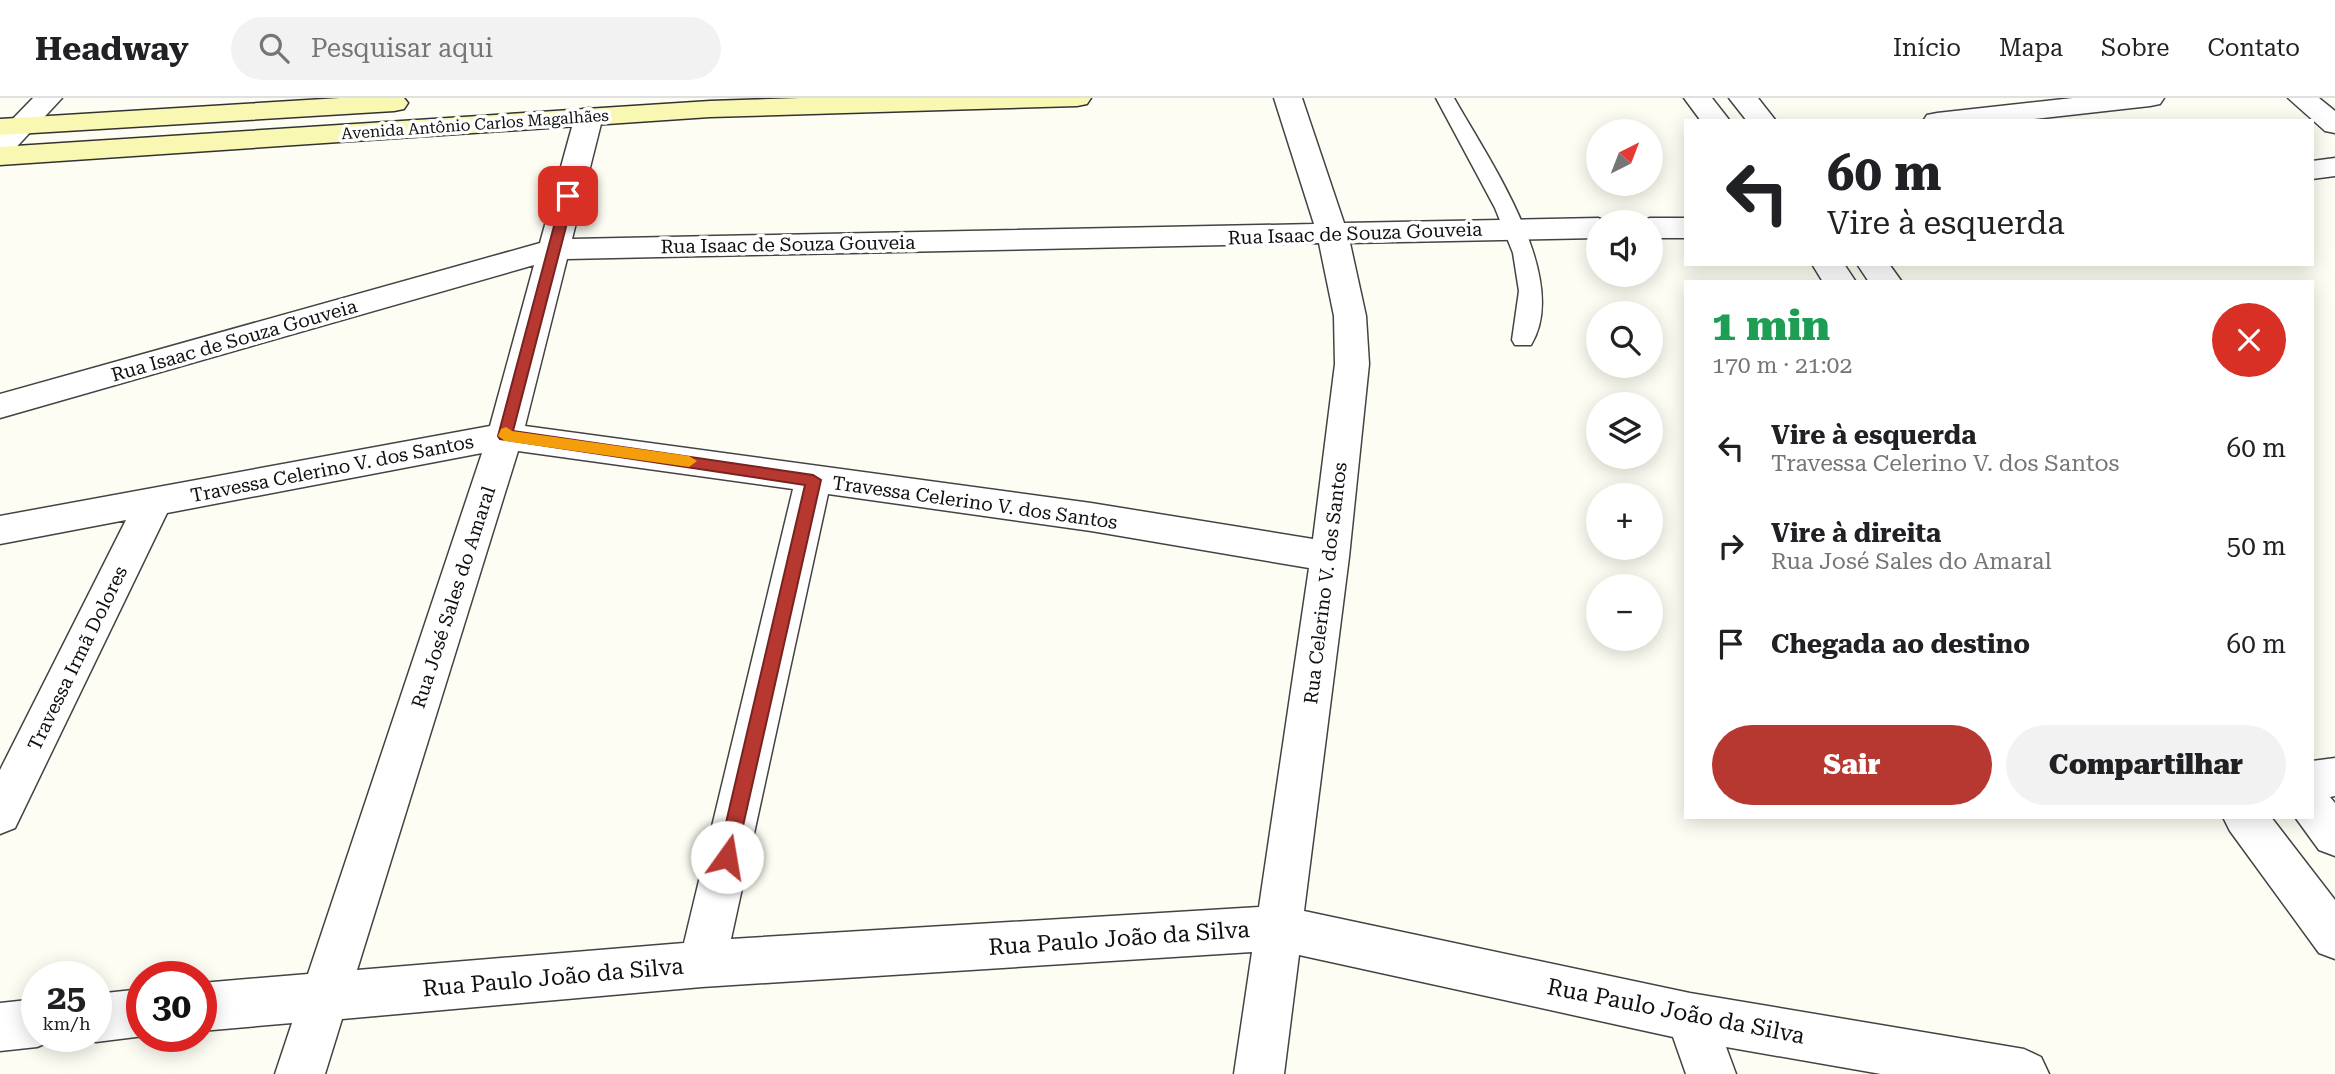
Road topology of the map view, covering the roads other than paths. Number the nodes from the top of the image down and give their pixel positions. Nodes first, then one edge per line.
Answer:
1 (48, 98) edge
2 (1077, 98) edge
3 (1288, 98) edge
4 (1445, 98) edge
5 (1698, 98) edge
6 (1743, 98) edge
7 (2150, 98) edge
8 (2302, 98) edge
9 (414, 102) dead end
10 (704, 103) edge
11 (757, 103) edge
12 (589, 116) junction
13 (1714, 119) edge
14 (1760, 119) edge
15 (1956, 119) edge
16 (2335, 125) edge
17 (11, 126) edge
18 (0, 148) edge
19 (0, 156) edge
20 (2335, 167) edge
21 (2314, 170) edge
22 (1586, 228) edge
23 (1663, 228) edge
24 (1684, 228) edge
25 (1514, 229) junction
26 (1333, 235) junction
27 (554, 249) junction
28 (1874, 266) edge
29 (1884, 280) edge
30 (1522, 340) dead end
31 (0, 406) edge
32 (505, 436) junction
33 (813, 480) junction
34 (154, 502) junction
35 (0, 530) edge
36 (1329, 557) junction
37 (2335, 777) edge
38 (2314, 780) edge
39 (2314, 810) edge
40 (0, 814) edge
41 (2246, 819) edge
42 (2335, 836) edge
43 (1279, 928) junction
44 (2335, 937) edge
45 (702, 964) junction
46 (326, 995) junction
47 (217, 1005) edge
48 (1690, 1017) junction
49 (21, 1025) edge
50 (0, 1027) edge
51 (1999, 1072) edge
52 (300, 1074) edge
53 (1259, 1074) edge
54 (1711, 1074) edge

1 - 17 street
2 - 11 main road, Avenida Antônio Carlos Magalhães
3 - 26 street, Rua Celerino V. dos Santos
4 - 25 lane
5 - 13 street
6 - 14 street
7 - 15 street
8 - 16 street
9 - 17 main road, Avenida Antônio Carlos Magalhães
10 - 11 main road, Avenida Antônio Carlos Magalhães
10 - 12 main road, Avenida Antônio Carlos Magalhães
12 - 19 main road, Avenida Antônio Carlos Magalhães
12 - 27 street, Rua José Sales do Amaral
17 - 18 street
20 - 21 street
22 - 25 street, Rua Isaac de Souza Gouveia
23 - 24 street
25 - 26 street, Rua Isaac de Souza Gouveia
25 - 30 lane
26 - 27 street, Rua Isaac de Souza Gouveia
26 - 36 street, Rua Celerino V. dos Santos
27 - 31 street, Rua Isaac de Souza Gouveia
27 - 32 street, Rua José Sales do Amaral
28 - 29 street
32 - 33 street, Travessa Celerino V. dos Santos
32 - 34 street, Travessa Celerino V. dos Santos
32 - 46 street, Rua José Sales do Amaral
33 - 36 street, Travessa Celerino V. dos Santos
33 - 45 street
34 - 35 street, Travessa Celerino V. dos Santos
34 - 40 street, Travessa Irmã Dolores
36 - 43 street, Rua Celerino V. dos Santos
37 - 38 street
39 - 42 street
41 - 44 street
43 - 45 street, Rua Paulo João da Silva
43 - 48 street, Rua Paulo João da Silva
43 - 53 street, Rua Celerino V. dos Santos
45 - 46 street, Rua Paulo João da Silva
46 - 47 street, Rua Paulo João da Silva
46 - 52 street, Rua José Sales do Amaral
48 - 51 street, Rua Paulo João da Silva
48 - 54 street
49 - 50 street

